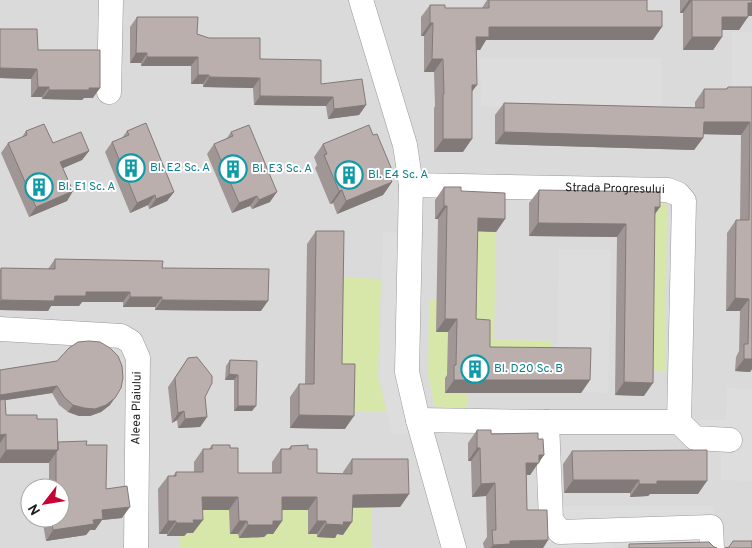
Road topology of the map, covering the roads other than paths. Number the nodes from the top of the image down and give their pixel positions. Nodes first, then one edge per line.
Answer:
1 (111, 0) edge
2 (361, 0) edge
3 (109, 92) dead end
4 (411, 185) junction
5 (0, 329) edge
6 (418, 420) junction
7 (547, 422) junction
8 (679, 422) junction
9 (730, 440) dead end
10 (711, 538) edge
11 (136, 548) edge
12 (454, 548) edge

1 - 3 street
2 - 4 street
4 - 6 street
4 - 8 street, Strada Progresului
5 - 11 street, Aleea Plaiului
6 - 7 street
6 - 12 street
7 - 8 street
7 - 10 street
8 - 9 street

